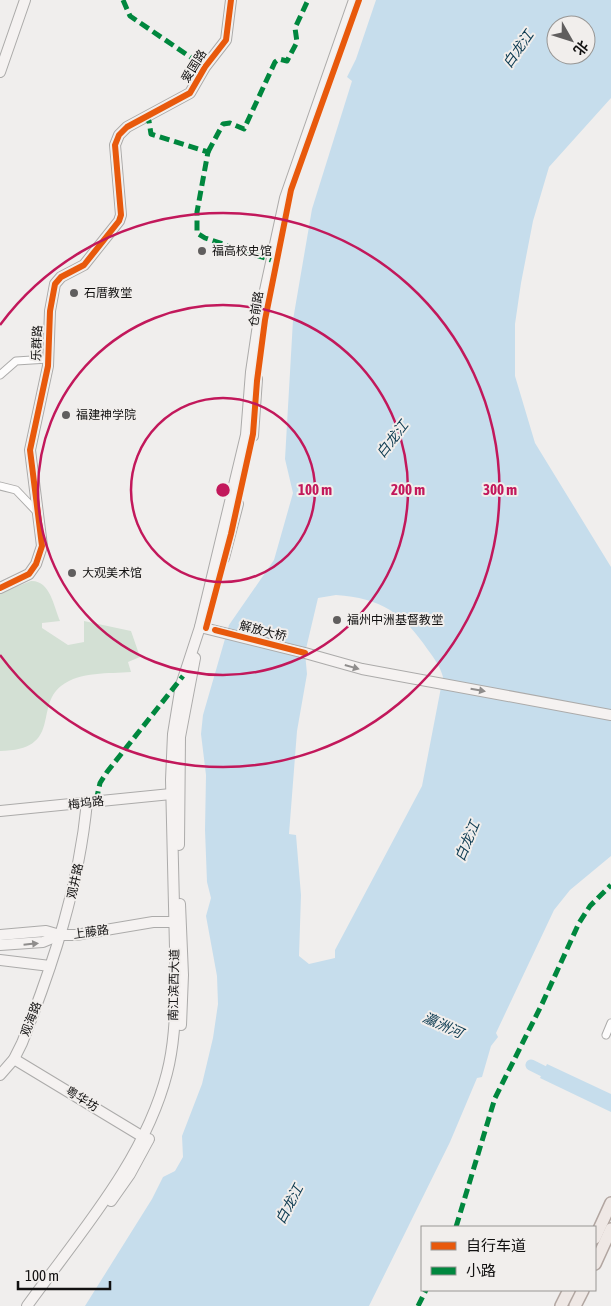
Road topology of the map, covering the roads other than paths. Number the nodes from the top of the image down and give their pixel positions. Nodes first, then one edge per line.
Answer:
1 (25, 0) edge
2 (231, 0) edge
3 (354, 0) edge
4 (359, 0) edge
5 (0, 72) edge
6 (142, 118) joint
7 (48, 359) junction
8 (0, 375) edge
9 (0, 486) edge
10 (37, 512) junction
11 (0, 588) edge
12 (207, 629) junction
13 (611, 715) edge
14 (171, 794) junction
15 (87, 802) junction
16 (0, 811) edge
17 (178, 922) junction
18 (0, 935) edge
19 (60, 935) junction
20 (5, 945) edge
21 (0, 951) edge
22 (0, 960) edge
23 (51, 961) junction
24 (611, 1023) edge
25 (606, 1034) dead end
26 (14, 1059) junction
27 (0, 1075) edge
28 (146, 1139) junction
29 (611, 1203) edge
30 (611, 1229) edge
31 (596, 1236) edge
32 (596, 1262) edge
33 (568, 1291) edge
34 (582, 1291) edge
35 (27, 1306) edge
36 (35, 1306) edge
37 (561, 1306) edge
38 (575, 1306) edge

1 - 5 street
2 - 6 street, 爱国路
3 - 12 street, 仓前路
4 - 12 street, 仓前路
6 - 7 street, 乐群路
7 - 8 street
7 - 10 street, 乐群路
9 - 10 street
10 - 11 street, 乐群路
12 -> 13 street, 解放大桥
12 - 14 street, 南江滨西大道
12 - 17 street, 南江滨西大道
14 - 15 street, 梅坞路
14 - 17 street, 南江滨西大道
15 - 16 street, 梅坞路
15 - 19 street, 观井路
17 - 19 street, 上藤路
17 - 28 street, 南江滨西大道
18 - 19 street, 上藤路
20 -> 19 street
19 - 23 street, 观井路
20 - 21 street
22 - 23 street
23 - 26 street, 观海路
24 - 25 street
26 - 27 street, 观海路
26 - 28 street, 粤华坊
28 - 35 street, 南江滨西大道
28 - 36 street, 南江滨西大道
29 - 31 main road
30 - 32 main road
33 - 37 main road
34 - 38 main road

